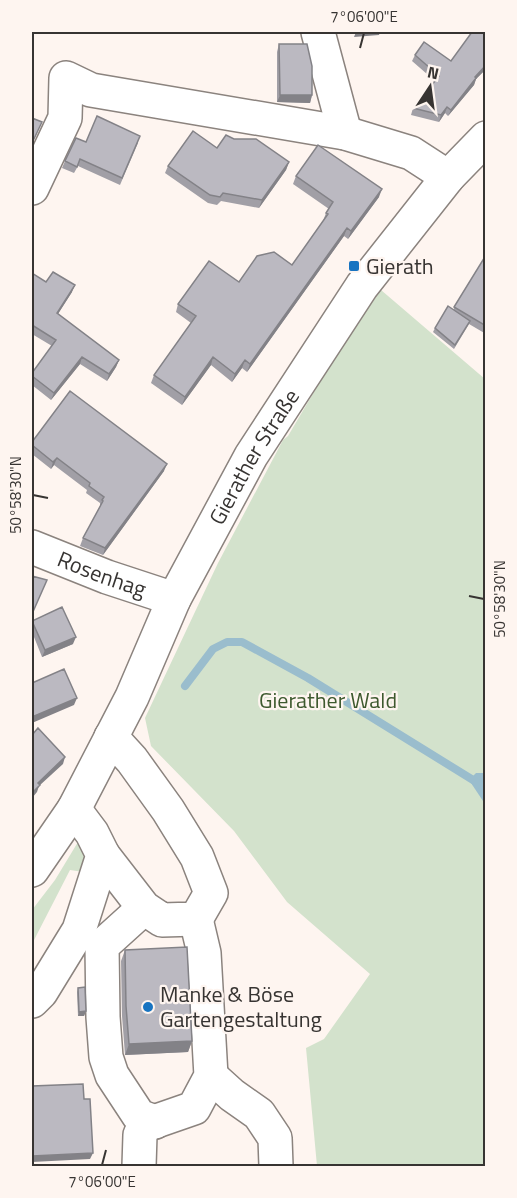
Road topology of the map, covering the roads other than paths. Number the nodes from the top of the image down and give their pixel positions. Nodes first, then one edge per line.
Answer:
1 (318, 32) edge
2 (345, 133) junction
3 (486, 138) edge
4 (448, 177) junction
5 (32, 188) edge
6 (32, 547) edge
7 (174, 598) junction
8 (111, 737) junction
9 (74, 809) junction
10 (103, 855) junction
11 (32, 870) edge
12 (144, 908) junction
13 (196, 919) junction
14 (32, 1001) edge
15 (211, 1076) junction
16 (155, 1122) junction
17 (139, 1167) edge
18 (276, 1167) edge

1 - 2 street
2 - 4 street
2 - 5 street
3 - 4 street, Gierather Straße
4 - 7 street, Gierather Straße
6 - 7 street, Rosenhag
7 - 8 street, Gierather Straße
8 - 9 street, Gierather Straße
8 - 13 street
9 - 10 street
9 - 11 street, Gierather Straße
10 - 12 street
10 - 14 street
12 - 13 street
12 - 16 street
13 - 15 street
15 - 16 street
15 - 18 street
16 - 17 street

